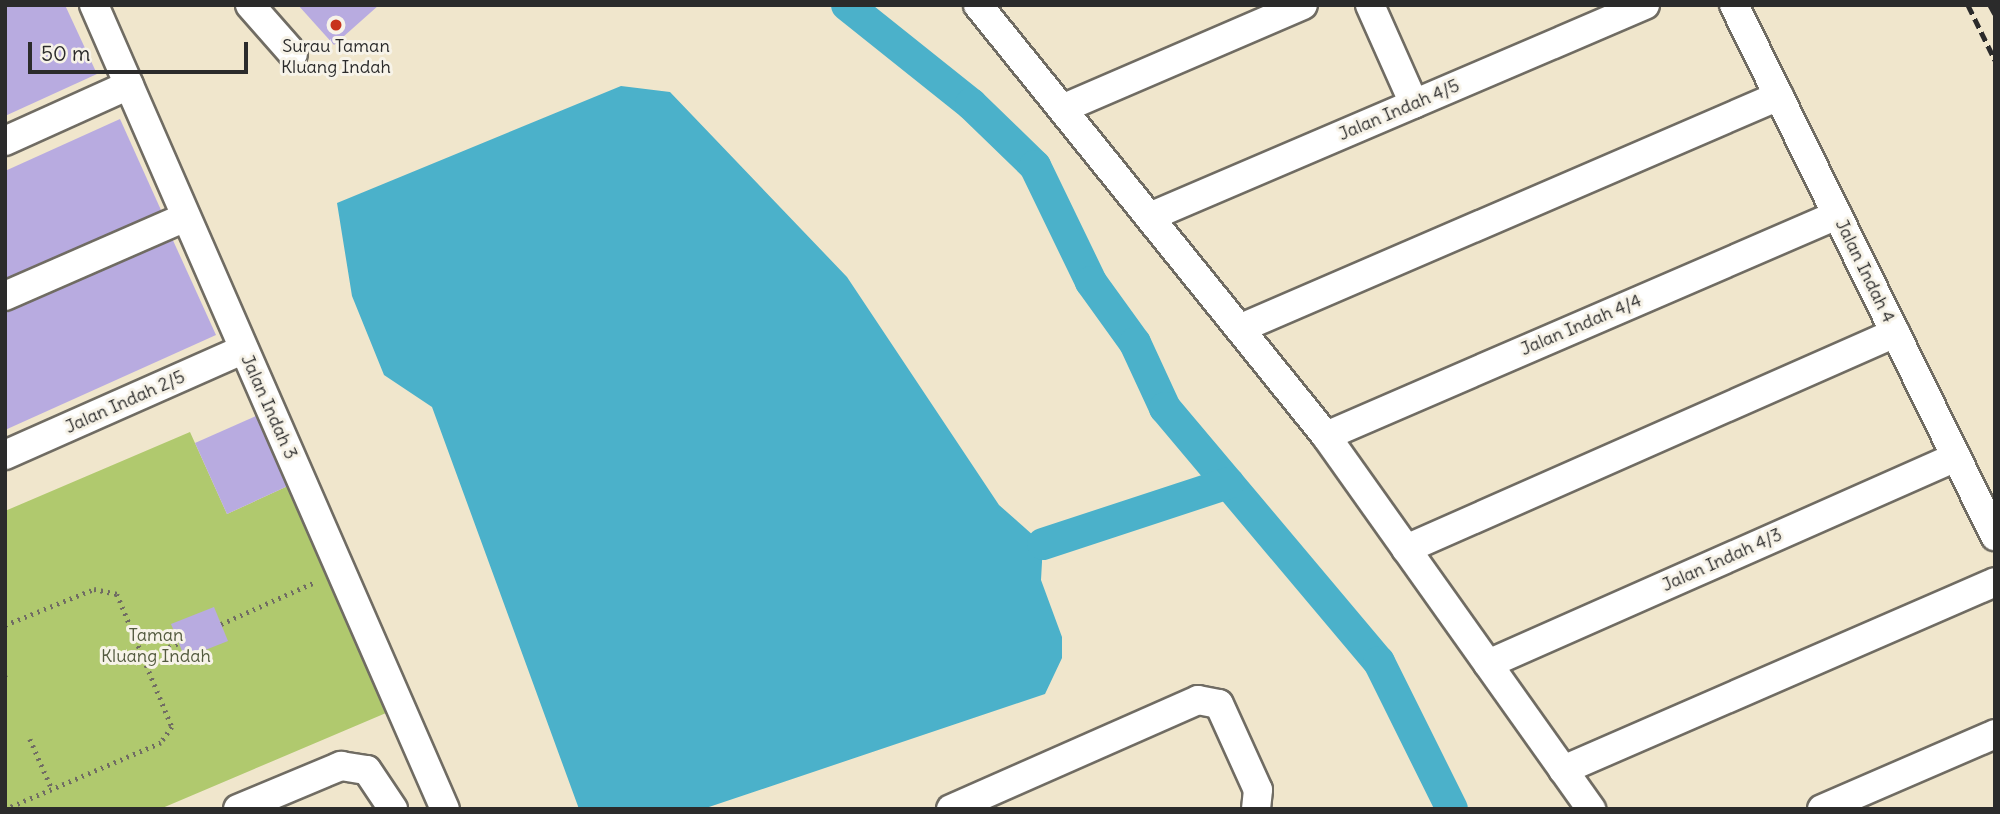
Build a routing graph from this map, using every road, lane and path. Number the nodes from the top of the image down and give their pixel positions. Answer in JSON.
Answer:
{"nodes":[{"id":1,"x":94,"y":5,"type":"edge"},
{"id":2,"x":250,"y":5,"type":"edge"},
{"id":3,"x":1303,"y":5,"type":"edge"},
{"id":4,"x":1370,"y":5,"type":"edge"},
{"id":5,"x":1645,"y":5,"type":"edge"},
{"id":6,"x":1734,"y":5,"type":"edge"},
{"id":7,"x":990,"y":8,"type":"edge"},
{"id":8,"x":293,"y":54,"type":"dead end"},
{"id":9,"x":129,"y":85,"type":"junction"},
{"id":10,"x":1779,"y":96,"type":"junction"},
{"id":11,"x":1414,"y":104,"type":"junction"},
{"id":12,"x":1064,"y":108,"type":"junction"},
{"id":13,"x":5,"y":141,"type":"edge"},
{"id":14,"x":1154,"y":215,"type":"junction"},
{"id":15,"x":1837,"y":215,"type":"junction"},
{"id":16,"x":186,"y":217,"type":"junction"},
{"id":17,"x":5,"y":296,"type":"edge"},
{"id":18,"x":1241,"y":328,"type":"junction"},
{"id":19,"x":1895,"y":333,"type":"junction"},
{"id":20,"x":244,"y":349,"type":"junction"},
{"id":21,"x":1326,"y":436,"type":"junction"},
{"id":22,"x":5,"y":455,"type":"edge"},
{"id":23,"x":1955,"y":457,"type":"junction"},
{"id":24,"x":1995,"y":537,"type":"edge"},
{"id":25,"x":1406,"y":549,"type":"junction"},
{"id":26,"x":341,"y":570,"type":"junction"},
{"id":27,"x":1995,"y":582,"type":"edge"},
{"id":28,"x":221,"y":624,"type":"dead end"},
{"id":29,"x":5,"y":625,"type":"edge"},
{"id":30,"x":178,"y":643,"type":"dead end"},
{"id":31,"x":143,"y":658,"type":"junction"},
{"id":32,"x":1488,"y":664,"type":"junction"},
{"id":33,"x":1995,"y":734,"type":"edge"},
{"id":34,"x":30,"y":739,"type":"dead end"},
{"id":35,"x":1563,"y":770,"type":"junction"},
{"id":36,"x":52,"y":789,"type":"junction"},
{"id":37,"x":6,"y":809,"type":"edge"},
{"id":38,"x":238,"y":809,"type":"edge"},
{"id":39,"x":393,"y":809,"type":"edge"},
{"id":40,"x":445,"y":809,"type":"edge"},
{"id":41,"x":951,"y":809,"type":"edge"},
{"id":42,"x":1256,"y":809,"type":"edge"},
{"id":43,"x":1591,"y":809,"type":"edge"},
{"id":44,"x":1822,"y":809,"type":"edge"}],
"edges":[{"from":1,"to":9,"type":"street","name":"Jalan Indah 3"},
{"from":2,"to":8,"type":"street"},
{"from":3,"to":12,"type":"street"},
{"from":4,"to":11,"type":"street"},
{"from":5,"to":11,"type":"street","name":"Jalan Indah 4/5"},
{"from":6,"to":10,"type":"street","name":"Jalan Indah 4"},
{"from":7,"to":12,"type":"street"},
{"from":9,"to":13,"type":"street"},
{"from":9,"to":16,"type":"street","name":"Jalan Indah 3"},
{"from":10,"to":15,"type":"street","name":"Jalan Indah 4"},
{"from":10,"to":18,"type":"street"},
{"from":11,"to":14,"type":"street","name":"Jalan Indah 4/5"},
{"from":12,"to":14,"type":"street"},
{"from":14,"to":18,"type":"street"},
{"from":15,"to":19,"type":"street","name":"Jalan Indah 4"},
{"from":15,"to":21,"type":"street","name":"Jalan Indah 4/4"},
{"from":16,"to":17,"type":"street"},
{"from":16,"to":20,"type":"street","name":"Jalan Indah 3"},
{"from":18,"to":21,"type":"street"},
{"from":19,"to":23,"type":"street","name":"Jalan Indah 4"},
{"from":19,"to":25,"type":"street"},
{"from":20,"to":22,"type":"street","name":"Jalan Indah 2/5"},
{"from":20,"to":26,"type":"street","name":"Jalan Indah 3"},
{"from":21,"to":25,"type":"street"},
{"from":23,"to":24,"type":"street","name":"Jalan Indah 4"},
{"from":23,"to":32,"type":"street","name":"Jalan Indah 4/3"},
{"from":25,"to":32,"type":"street"},
{"from":26,"to":28,"type":"path"},
{"from":26,"to":40,"type":"street","name":"Jalan Indah 3"},
{"from":27,"to":35,"type":"street"},
{"from":29,"to":31,"type":"path"},
{"from":30,"to":31,"type":"path"},
{"from":31,"to":36,"type":"path"},
{"from":32,"to":35,"type":"street"},
{"from":33,"to":44,"type":"street"},
{"from":34,"to":36,"type":"path"},
{"from":35,"to":43,"type":"street"},
{"from":36,"to":37,"type":"path"},
{"from":38,"to":39,"type":"street"},
{"from":41,"to":42,"type":"street"}]}
